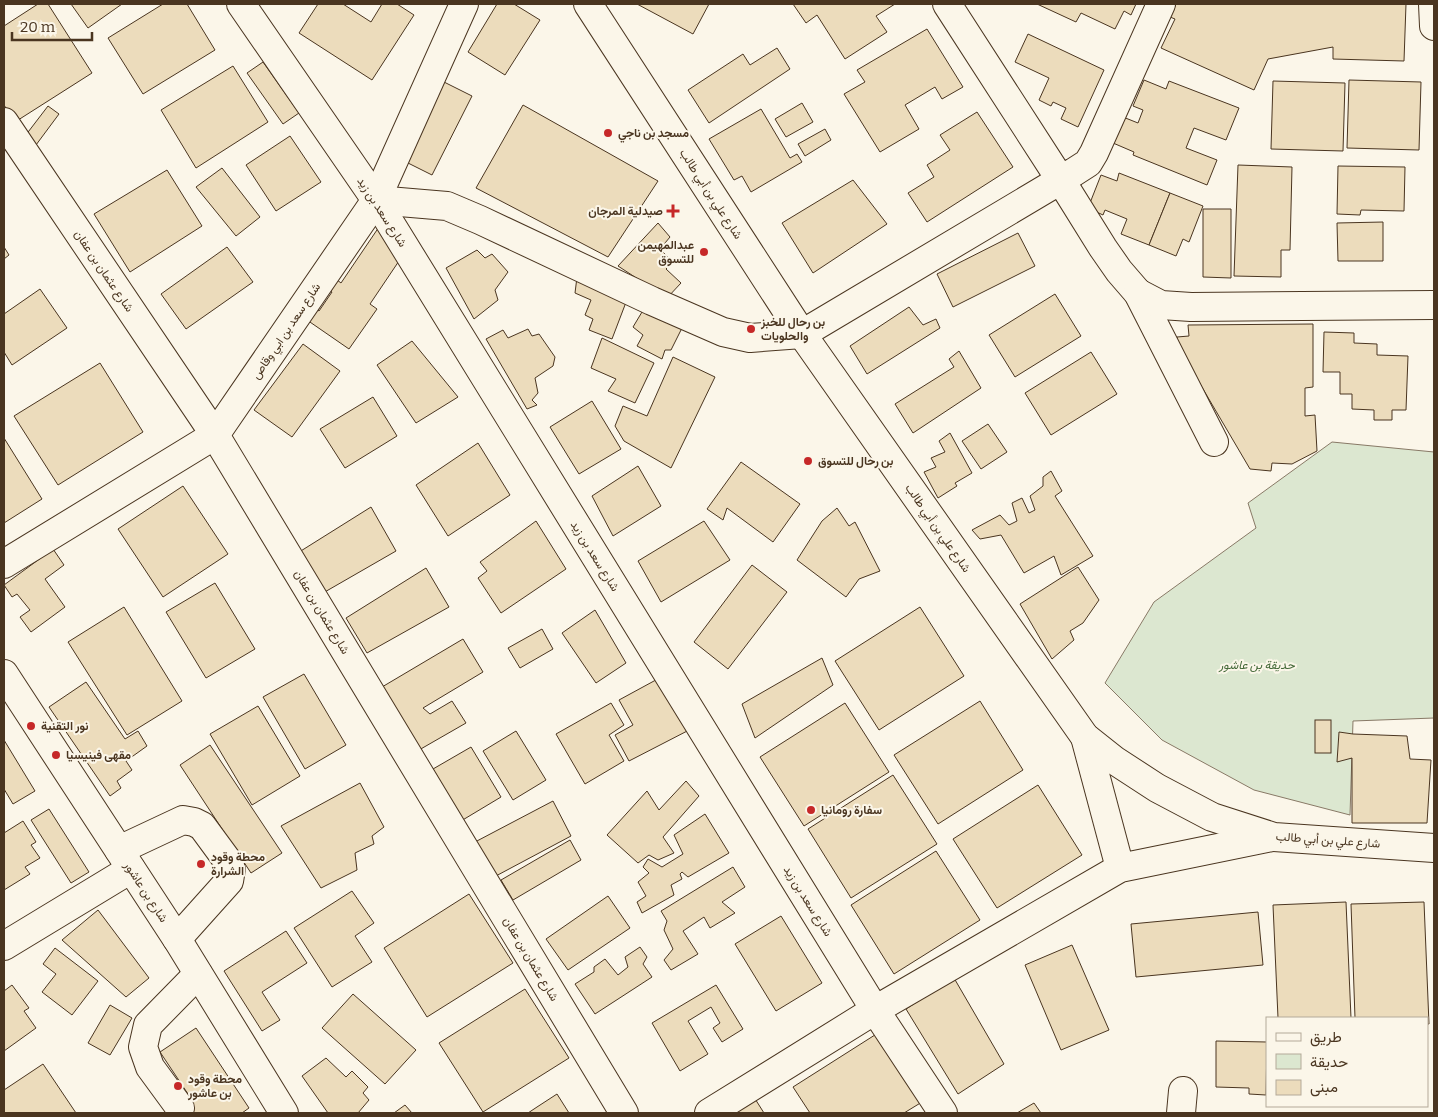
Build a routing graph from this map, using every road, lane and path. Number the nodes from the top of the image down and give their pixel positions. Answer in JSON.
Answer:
{"nodes":[{"id":1,"x":240,"y":4,"type":"edge"},
{"id":2,"x":464,"y":4,"type":"edge"},
{"id":3,"x":947,"y":4,"type":"edge"},
{"id":4,"x":1160,"y":4,"type":"edge"},
{"id":5,"x":1433,"y":4,"type":"edge"},
{"id":6,"x":598,"y":9,"type":"edge"},
{"id":7,"x":1434,"y":26,"type":"edge"},
{"id":8,"x":4,"y":122,"type":"edge"},
{"id":9,"x":1060,"y":179,"type":"junction"},
{"id":10,"x":376,"y":200,"type":"junction"},
{"id":11,"x":1138,"y":293,"type":"junction"},
{"id":12,"x":1434,"y":305,"type":"edge"},
{"id":13,"x":802,"y":334,"type":"junction"},
{"id":14,"x":215,"y":435,"type":"junction"},
{"id":15,"x":1214,"y":442,"type":"dead end"},
{"id":16,"x":4,"y":564,"type":"edge"},
{"id":17,"x":4,"y":674,"type":"edge"},
{"id":18,"x":1085,"y":737,"type":"junction"},
{"id":19,"x":1274,"y":837,"type":"junction"},
{"id":20,"x":1434,"y":848,"type":"edge"},
{"id":21,"x":125,"y":859,"type":"junction"},
{"id":22,"x":1120,"y":868,"type":"junction"},
{"id":23,"x":177,"y":939,"type":"junction"},
{"id":24,"x":4,"y":946,"type":"edge"},
{"id":25,"x":198,"y":974,"type":"junction"},
{"id":26,"x":875,"y":1010,"type":"junction"},
{"id":27,"x":180,"y":1108,"type":"dead end"},
{"id":28,"x":284,"y":1113,"type":"edge"},
{"id":29,"x":624,"y":1113,"type":"edge"},
{"id":30,"x":709,"y":1113,"type":"edge"},
{"id":31,"x":943,"y":1113,"type":"edge"}],
"edges":[{"from":1,"to":10,"type":"street","name":"شارع سعد بن زيد"},
{"from":2,"to":10,"type":"street","name":"شارع سعد بن ابي وقاص"},
{"from":3,"to":9,"type":"street"},
{"from":4,"to":9,"type":"street"},
{"from":5,"to":7,"type":"street"},
{"from":6,"to":13,"type":"street","name":"شارع علي بن أبي طالب"},
{"from":8,"to":14,"type":"street","name":"شارع عثمان بن عفان"},
{"from":9,"to":11,"type":"street"},
{"from":9,"to":13,"type":"street"},
{"from":10,"to":13,"type":"street"},
{"from":10,"to":14,"type":"street","name":"شارع سعد بن ابي وقاص"},
{"from":10,"to":26,"type":"street","name":"شارع سعد بن زيد"},
{"from":11,"to":12,"type":"street"},
{"from":11,"to":15,"type":"street"},
{"from":13,"to":18,"type":"street","name":"شارع علي بن أبي طالب"},
{"from":14,"to":16,"type":"street","name":"شارع سعد بن ابي وقاص"},
{"from":14,"to":29,"type":"street","name":"شارع عثمان بن عفان"},
{"from":17,"to":21,"type":"street","name":"شارع بن عاشور"},
{"from":18,"to":19,"type":"street","name":"شارع علي بن أبي طالب"},
{"from":18,"to":22,"type":"street"},
{"from":19,"to":20,"type":"street","name":"شارع علي بن أبي طالب"},
{"from":19,"to":22,"type":"street"},
{"from":21,"to":23,"type":"street","name":"شارع بن عاشور"},
{"from":21,"to":23,"type":"street"},
{"from":21,"to":24,"type":"street"},
{"from":22,"to":26,"type":"street"},
{"from":23,"to":25,"type":"street","name":"شارع بن عاشور"},
{"from":25,"to":27,"type":"street"},
{"from":25,"to":28,"type":"street","name":"شارع بن عاشور"},
{"from":26,"to":30,"type":"street"},
{"from":26,"to":31,"type":"street","name":"شارع سعد بن زيد"}]}
